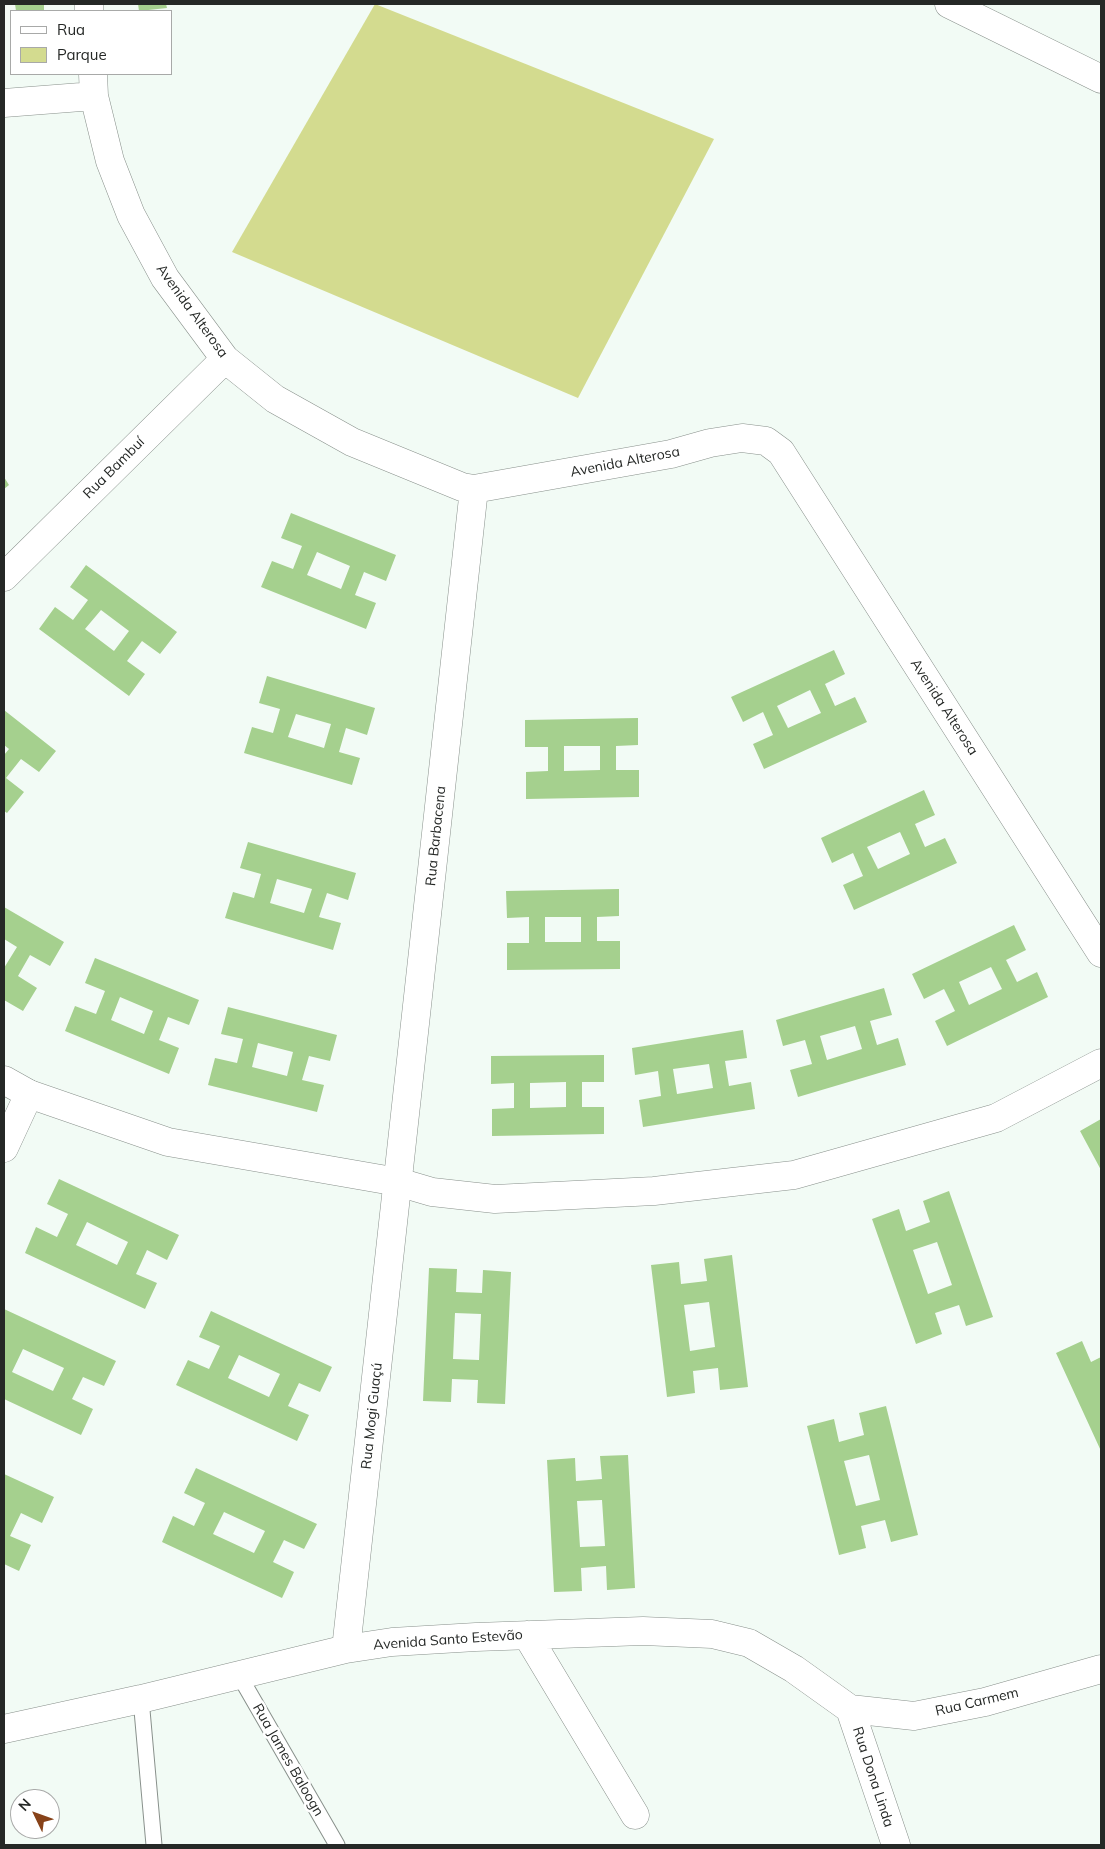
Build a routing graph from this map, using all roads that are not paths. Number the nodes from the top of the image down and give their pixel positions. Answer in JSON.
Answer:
{"nodes":[{"id":1,"x":949,"y":4,"type":"edge"},
{"id":2,"x":1101,"y":78,"type":"edge"},
{"id":3,"x":94,"y":85,"type":"edge"},
{"id":4,"x":4,"y":103,"type":"edge"},
{"id":5,"x":225,"y":359,"type":"junction"},
{"id":6,"x":474,"y":489,"type":"junction"},
{"id":7,"x":4,"y":577,"type":"edge"},
{"id":8,"x":1101,"y":953,"type":"edge"},
{"id":9,"x":1101,"y":1063,"type":"edge"},
{"id":10,"x":4,"y":1080,"type":"edge"},
{"id":11,"x":29,"y":1094,"type":"junction"},
{"id":12,"x":4,"y":1148,"type":"edge"},
{"id":13,"x":398,"y":1182,"type":"junction"},
{"id":14,"x":527,"y":1635,"type":"junction"},
{"id":15,"x":346,"y":1649,"type":"junction"},
{"id":16,"x":1101,"y":1669,"type":"edge"},
{"id":17,"x":239,"y":1675,"type":"junction"},
{"id":18,"x":141,"y":1699,"type":"junction"},
{"id":19,"x":850,"y":1709,"type":"junction"},
{"id":20,"x":4,"y":1729,"type":"edge"},
{"id":21,"x":635,"y":1815,"type":"dead end"},
{"id":22,"x":154,"y":1845,"type":"edge"},
{"id":23,"x":337,"y":1845,"type":"edge"},
{"id":24,"x":896,"y":1845,"type":"edge"}],
"edges":[{"from":1,"to":2,"type":"street"},
{"from":3,"to":4,"type":"street"},
{"from":3,"to":5,"type":"street","name":"Avenida Alterosa"},
{"from":5,"to":6,"type":"street","name":"Avenida Alterosa"},
{"from":5,"to":7,"type":"street","name":"Rua Bambuí"},
{"from":6,"to":8,"type":"street","name":"Avenida Alterosa"},
{"from":6,"to":13,"type":"street","name":"Rua Barbacena"},
{"from":9,"to":13,"type":"street"},
{"from":10,"to":11,"type":"street"},
{"from":11,"to":12,"type":"street"},
{"from":11,"to":13,"type":"street"},
{"from":13,"to":15,"type":"street","name":"Rua Mogi Guaçú"},
{"from":14,"to":15,"type":"street","name":"Avenida Santo Estevão"},
{"from":14,"to":19,"type":"street","name":"Avenida Santo Estevão"},
{"from":14,"to":21,"type":"street"},
{"from":15,"to":17,"type":"street","name":"Avenida Santo Estevão"},
{"from":16,"to":19,"type":"street","name":"Rua Carmem"},
{"from":17,"to":18,"type":"street","name":"Avenida Santo Estevão"},
{"from":17,"to":23,"type":"lane","name":"Rua James Baloogn"},
{"from":18,"to":20,"type":"street","name":"Avenida Santo Estevão"},
{"from":18,"to":22,"type":"lane"},
{"from":19,"to":24,"type":"street","name":"Rua Dona Linda"}]}
